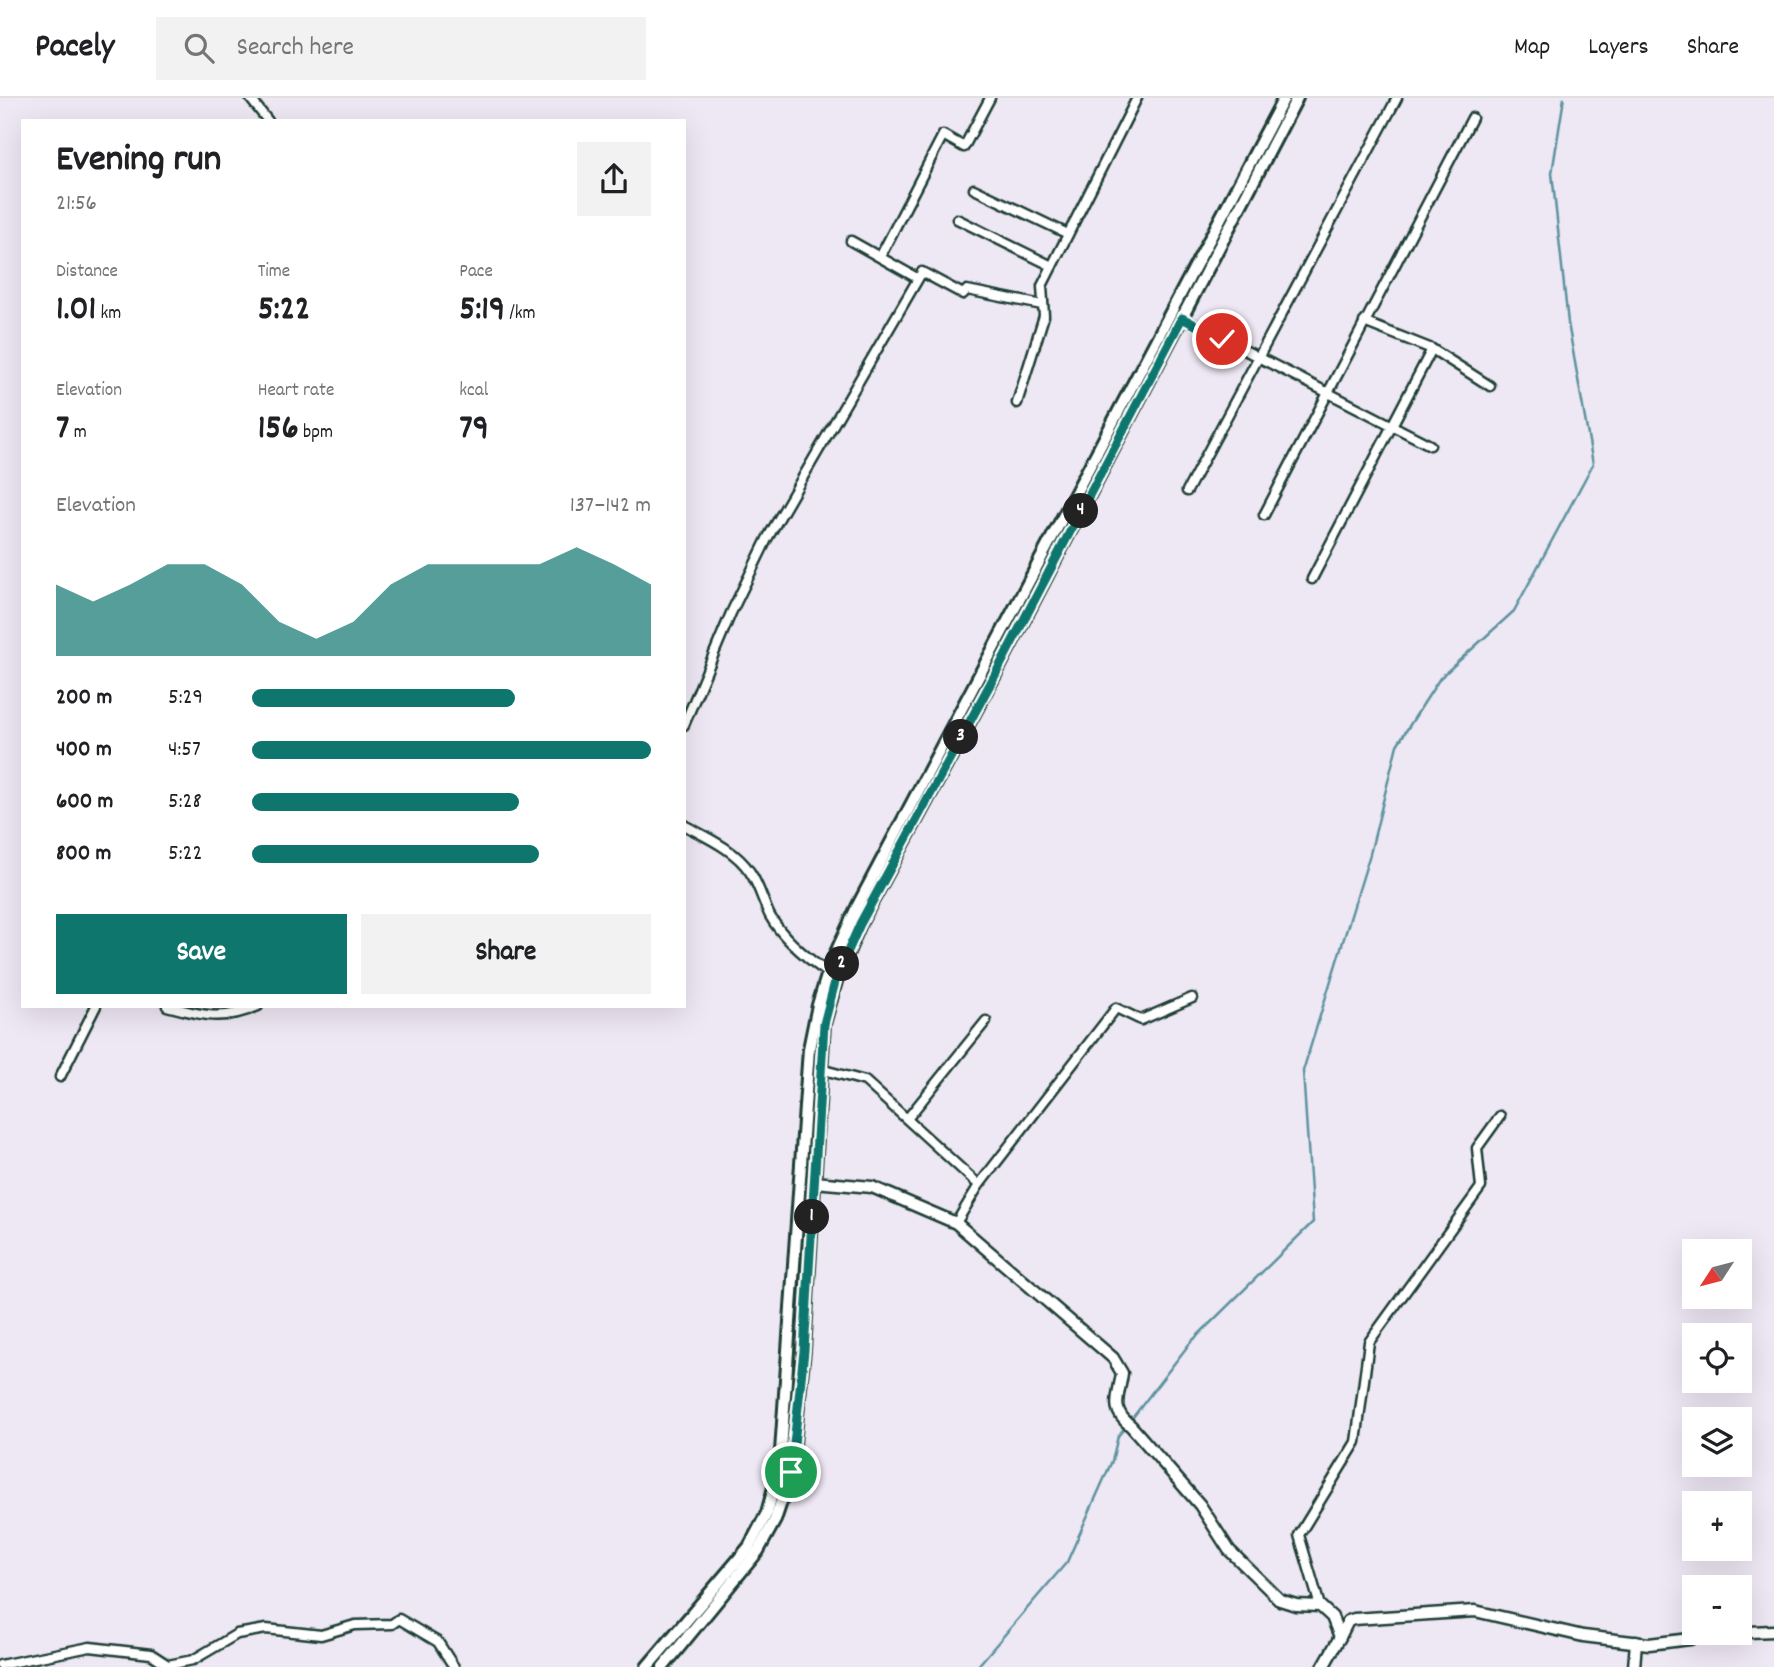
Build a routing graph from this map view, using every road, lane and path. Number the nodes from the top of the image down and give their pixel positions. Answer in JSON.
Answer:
{"nodes":[{"id":1,"x":250,"y":98,"type":"edge"},
{"id":2,"x":990,"y":98,"type":"edge"},
{"id":3,"x":1137,"y":98,"type":"edge"},
{"id":4,"x":1284,"y":98,"type":"edge"},
{"id":5,"x":1297,"y":98,"type":"edge"},
{"id":6,"x":1397,"y":98,"type":"edge"},
{"id":7,"x":1472,"y":118,"type":"dead end"},
{"id":8,"x":266,"y":119,"type":"edge"},
{"id":9,"x":974,"y":189,"type":"dead end"},
{"id":10,"x":957,"y":219,"type":"dead end"},
{"id":11,"x":1068,"y":234,"type":"junction"},
{"id":12,"x":851,"y":241,"type":"dead end"},
{"id":13,"x":880,"y":257,"type":"junction"},
{"id":14,"x":1052,"y":266,"type":"junction"},
{"id":15,"x":917,"y":278,"type":"junction"},
{"id":16,"x":1042,"y":305,"type":"junction"},
{"id":17,"x":1182,"y":318,"type":"junction"},
{"id":18,"x":1364,"y":322,"type":"junction"},
{"id":19,"x":1432,"y":349,"type":"junction"},
{"id":20,"x":1258,"y":359,"type":"junction"},
{"id":21,"x":1490,"y":386,"type":"dead end"},
{"id":22,"x":1327,"y":393,"type":"junction"},
{"id":23,"x":1017,"y":403,"type":"dead end"},
{"id":24,"x":1392,"y":426,"type":"junction"},
{"id":25,"x":1430,"y":445,"type":"dead end"},
{"id":26,"x":1187,"y":491,"type":"dead end"},
{"id":27,"x":1264,"y":515,"type":"dead end"},
{"id":28,"x":1312,"y":579,"type":"dead end"},
{"id":29,"x":686,"y":720,"type":"edge"},
{"id":30,"x":686,"y":826,"type":"edge"},
{"id":31,"x":828,"y":973,"type":"junction"},
{"id":32,"x":1192,"y":998,"type":"dead end"},
{"id":33,"x":95,"y":1008,"type":"edge"},
{"id":34,"x":175,"y":1008,"type":"edge"},
{"id":35,"x":254,"y":1008,"type":"edge"},
{"id":36,"x":986,"y":1021,"type":"dead end"},
{"id":37,"x":820,"y":1069,"type":"junction"},
{"id":38,"x":60,"y":1077,"type":"dead end"},
{"id":39,"x":1500,"y":1116,"type":"dead end"},
{"id":40,"x":906,"y":1119,"type":"junction"},
{"id":41,"x":814,"y":1182,"type":"junction"},
{"id":42,"x":979,"y":1185,"type":"junction"},
{"id":43,"x":957,"y":1223,"type":"junction"},
{"id":44,"x":1320,"y":1606,"type":"junction"},
{"id":45,"x":1774,"y":1631,"type":"edge"},
{"id":46,"x":1752,"y":1632,"type":"edge"},
{"id":47,"x":1340,"y":1637,"type":"junction"},
{"id":48,"x":1682,"y":1640,"type":"edge"},
{"id":49,"x":1636,"y":1642,"type":"junction"},
{"id":50,"x":0,"y":1665,"type":"edge"},
{"id":51,"x":454,"y":1667,"type":"edge"},
{"id":52,"x":647,"y":1667,"type":"edge"},
{"id":53,"x":663,"y":1667,"type":"edge"},
{"id":54,"x":1323,"y":1667,"type":"edge"},
{"id":55,"x":1634,"y":1667,"type":"edge"}],
"edges":[{"from":1,"to":8,"type":"street"},
{"from":2,"to":13,"type":"street"},
{"from":3,"to":11,"type":"street"},
{"from":4,"to":31,"type":"main road"},
{"from":5,"to":17,"type":"main road"},
{"from":6,"to":20,"type":"street"},
{"from":7,"to":18,"type":"street"},
{"from":9,"to":11,"type":"street"},
{"from":10,"to":14,"type":"street"},
{"from":11,"to":14,"type":"street"},
{"from":12,"to":13,"type":"street"},
{"from":13,"to":15,"type":"street"},
{"from":14,"to":16,"type":"street"},
{"from":15,"to":16,"type":"street"},
{"from":15,"to":29,"type":"street"},
{"from":16,"to":23,"type":"street"},
{"from":17,"to":20,"type":"street"},
{"from":17,"to":37,"type":"main road"},
{"from":18,"to":19,"type":"street"},
{"from":18,"to":22,"type":"street"},
{"from":19,"to":21,"type":"street"},
{"from":19,"to":24,"type":"street"},
{"from":20,"to":22,"type":"street"},
{"from":20,"to":26,"type":"street"},
{"from":22,"to":24,"type":"street"},
{"from":22,"to":27,"type":"street"},
{"from":24,"to":25,"type":"street"},
{"from":24,"to":28,"type":"street"},
{"from":30,"to":31,"type":"street"},
{"from":31,"to":52,"type":"main road"},
{"from":32,"to":42,"type":"street"},
{"from":33,"to":38,"type":"street"},
{"from":34,"to":35,"type":"street"},
{"from":36,"to":40,"type":"street"},
{"from":37,"to":40,"type":"street"},
{"from":37,"to":41,"type":"main road"},
{"from":39,"to":44,"type":"street"},
{"from":40,"to":42,"type":"street"},
{"from":41,"to":43,"type":"street"},
{"from":41,"to":53,"type":"main road"},
{"from":42,"to":43,"type":"street"},
{"from":43,"to":44,"type":"street"},
{"from":44,"to":47,"type":"street"},
{"from":45,"to":46,"type":"street"},
{"from":47,"to":49,"type":"street"},
{"from":47,"to":54,"type":"street"},
{"from":48,"to":49,"type":"street"},
{"from":49,"to":55,"type":"street"},
{"from":50,"to":51,"type":"street"}]}
